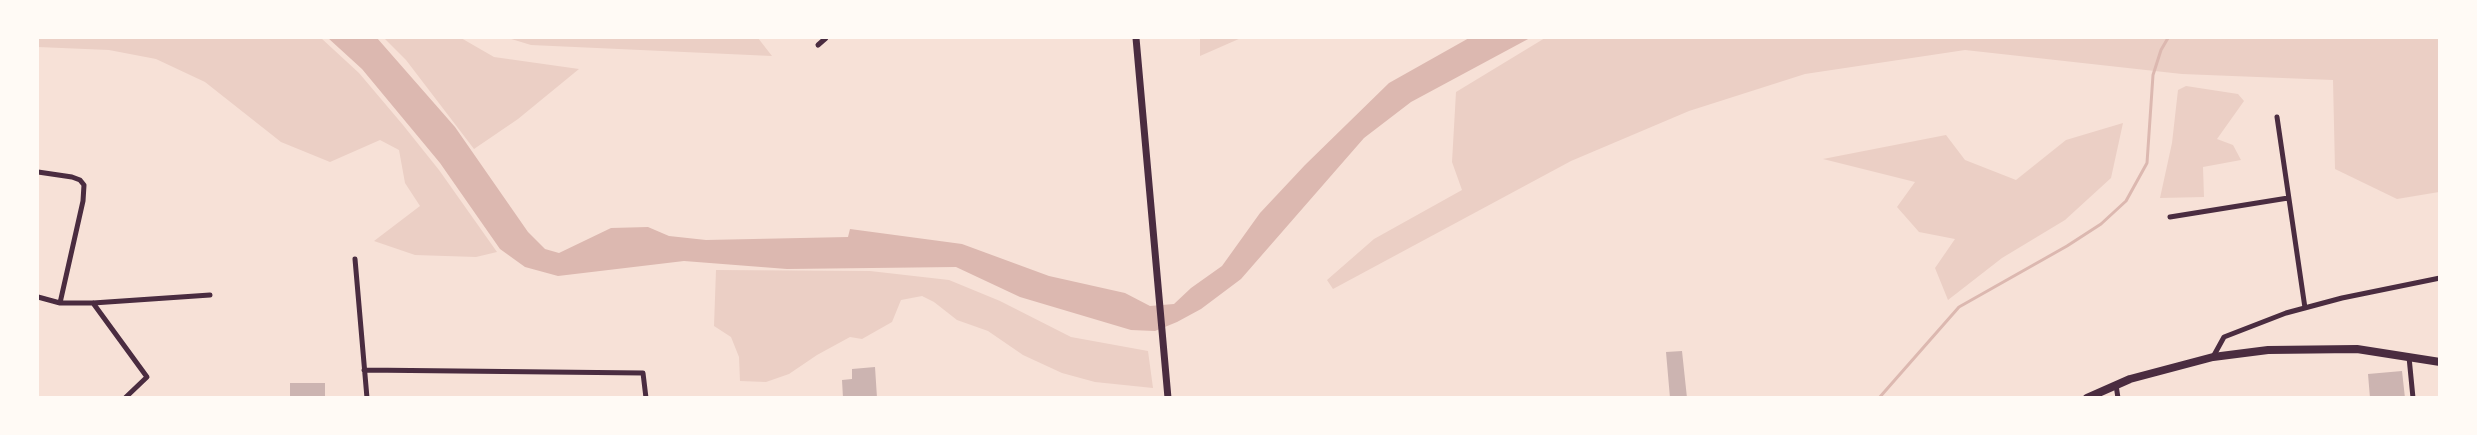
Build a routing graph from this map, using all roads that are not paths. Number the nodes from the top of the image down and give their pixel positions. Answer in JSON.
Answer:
{"nodes":[{"id":1,"x":826,"y":38,"type":"edge"},
{"id":2,"x":1136,"y":38,"type":"edge"},
{"id":3,"x":818,"y":45,"type":"dead end"},
{"id":4,"x":2276,"y":117,"type":"dead end"},
{"id":5,"x":38,"y":172,"type":"edge"},
{"id":6,"x":2288,"y":198,"type":"junction"},
{"id":7,"x":2170,"y":217,"type":"dead end"},
{"id":8,"x":355,"y":259,"type":"dead end"},
{"id":9,"x":2440,"y":278,"type":"edge"},
{"id":10,"x":210,"y":296,"type":"dead end"},
{"id":11,"x":38,"y":297,"type":"edge"},
{"id":12,"x":60,"y":303,"type":"junction"},
{"id":13,"x":93,"y":303,"type":"junction"},
{"id":14,"x":2305,"y":308,"type":"junction"},
{"id":15,"x":2213,"y":357,"type":"junction"},
{"id":16,"x":2409,"y":357,"type":"junction"},
{"id":17,"x":2440,"y":362,"type":"edge"},
{"id":18,"x":364,"y":370,"type":"junction"},
{"id":19,"x":2116,"y":385,"type":"junction"},
{"id":20,"x":125,"y":398,"type":"edge"},
{"id":21,"x":367,"y":398,"type":"edge"},
{"id":22,"x":646,"y":398,"type":"edge"},
{"id":23,"x":1168,"y":398,"type":"edge"},
{"id":24,"x":2087,"y":398,"type":"edge"},
{"id":25,"x":2118,"y":398,"type":"edge"},
{"id":26,"x":2414,"y":398,"type":"edge"}],
"edges":[{"from":1,"to":3,"type":"street"},
{"from":2,"to":23,"type":"street"},
{"from":4,"to":6,"type":"street"},
{"from":5,"to":12,"type":"street"},
{"from":6,"to":7,"type":"street"},
{"from":6,"to":14,"type":"street"},
{"from":8,"to":18,"type":"street"},
{"from":9,"to":14,"type":"street"},
{"from":10,"to":13,"type":"street"},
{"from":11,"to":12,"type":"street"},
{"from":12,"to":13,"type":"street"},
{"from":13,"to":20,"type":"street"},
{"from":14,"to":15,"type":"street"},
{"from":15,"to":16,"type":"main road"},
{"from":15,"to":19,"type":"main road"},
{"from":16,"to":17,"type":"main road"},
{"from":16,"to":26,"type":"street"},
{"from":18,"to":21,"type":"street"},
{"from":18,"to":22,"type":"street"},
{"from":19,"to":24,"type":"main road"},
{"from":19,"to":25,"type":"street"}]}
